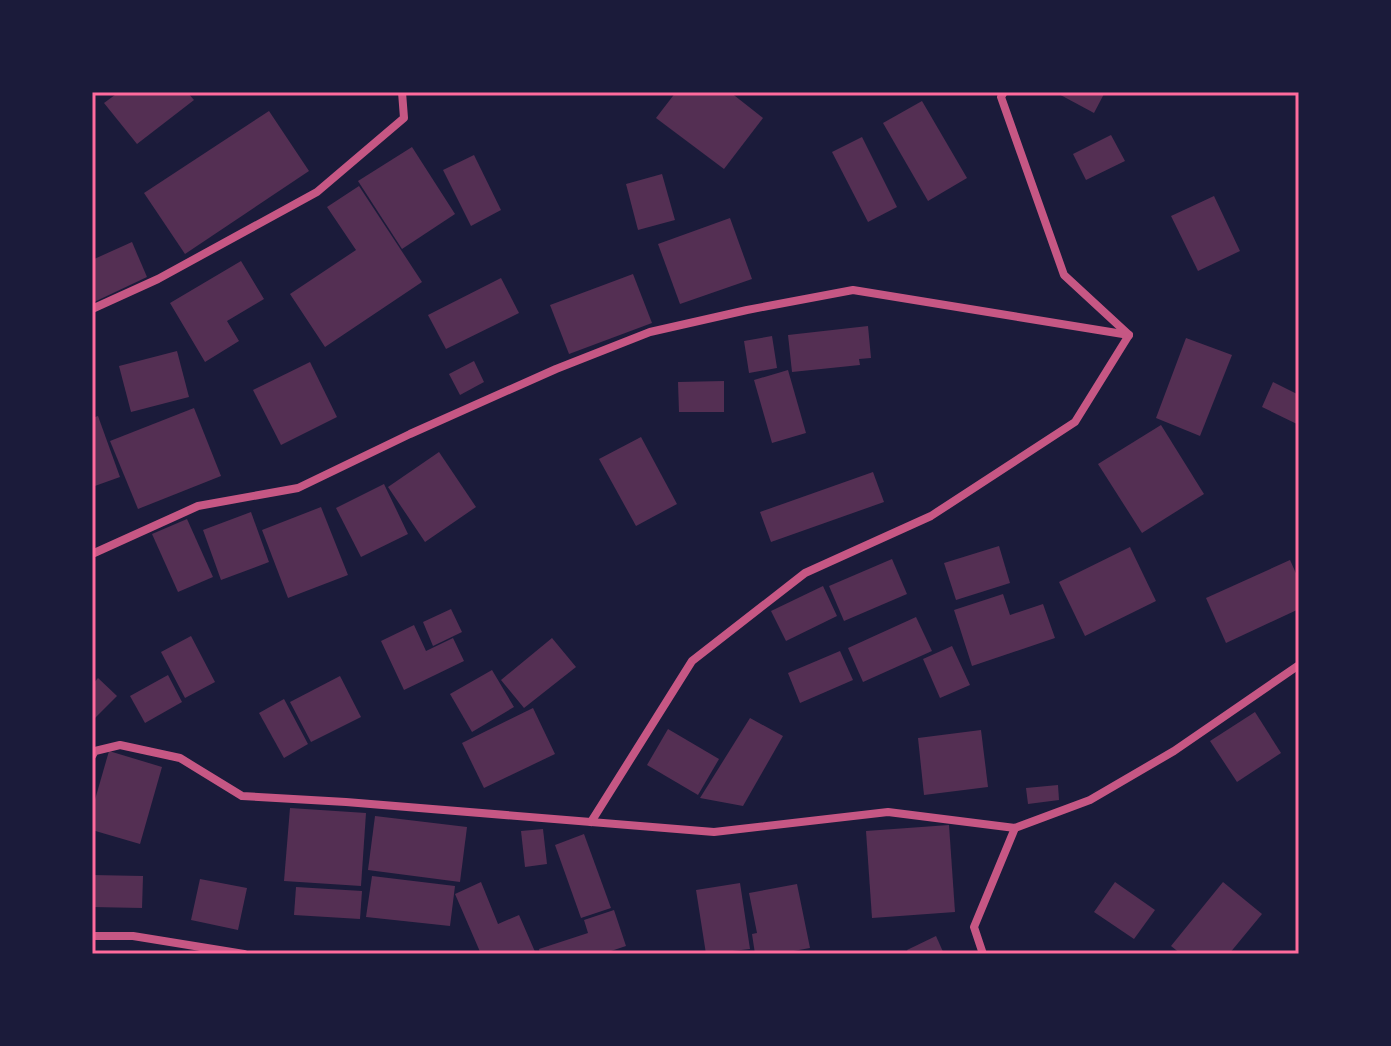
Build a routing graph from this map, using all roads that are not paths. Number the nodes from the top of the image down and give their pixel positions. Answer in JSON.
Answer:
{"nodes":[{"id":1,"x":402,"y":92,"type":"edge"},
{"id":2,"x":1004,"y":92,"type":"edge"},
{"id":3,"x":92,"y":309,"type":"edge"},
{"id":4,"x":1129,"y":335,"type":"junction"},
{"id":5,"x":92,"y":554,"type":"edge"},
{"id":6,"x":1299,"y":665,"type":"edge"},
{"id":7,"x":92,"y":756,"type":"edge"},
{"id":8,"x":591,"y":822,"type":"junction"},
{"id":9,"x":1015,"y":828,"type":"junction"},
{"id":10,"x":92,"y":936,"type":"edge"},
{"id":11,"x":244,"y":954,"type":"edge"},
{"id":12,"x":983,"y":954,"type":"edge"}],
"edges":[{"from":1,"to":3,"type":"street"},
{"from":2,"to":4,"type":"street"},
{"from":4,"to":5,"type":"street"},
{"from":4,"to":8,"type":"street"},
{"from":6,"to":9,"type":"street"},
{"from":7,"to":8,"type":"street"},
{"from":8,"to":9,"type":"street"},
{"from":9,"to":12,"type":"street"},
{"from":10,"to":11,"type":"street"}]}
